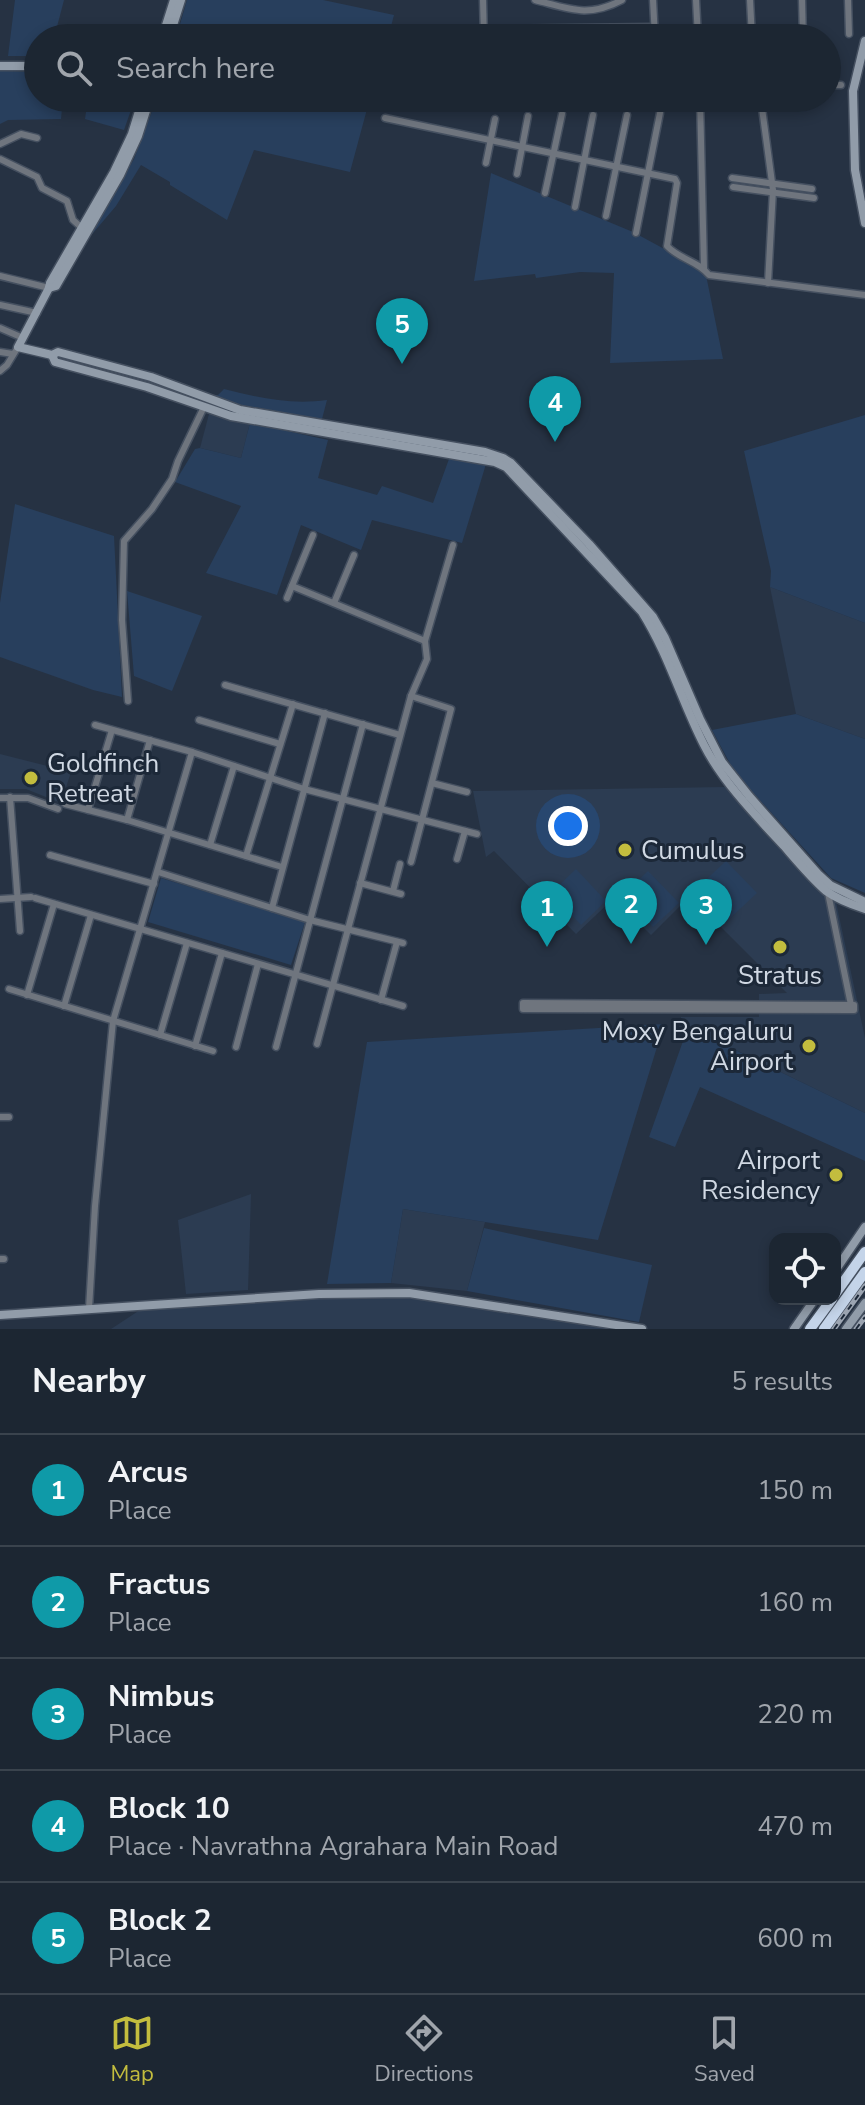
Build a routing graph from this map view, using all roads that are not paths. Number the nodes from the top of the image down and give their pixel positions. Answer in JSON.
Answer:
{"nodes":[{"id":1,"x":174,"y":0,"type":"edge"},
{"id":2,"x":181,"y":0,"type":"edge"},
{"id":3,"x":483,"y":0,"type":"edge"},
{"id":4,"x":535,"y":0,"type":"edge"},
{"id":5,"x":622,"y":0,"type":"edge"},
{"id":6,"x":653,"y":0,"type":"edge"},
{"id":7,"x":696,"y":0,"type":"edge"},
{"id":8,"x":750,"y":0,"type":"edge"},
{"id":9,"x":802,"y":0,"type":"edge"},
{"id":10,"x":848,"y":0,"type":"edge"},
{"id":11,"x":166,"y":24,"type":"edge"},
{"id":12,"x":173,"y":24,"type":"edge"},
{"id":13,"x":484,"y":24,"type":"edge"},
{"id":14,"x":654,"y":24,"type":"edge"},
{"id":15,"x":697,"y":24,"type":"edge"},
{"id":16,"x":751,"y":24,"type":"edge"},
{"id":17,"x":803,"y":24,"type":"edge"},
{"id":18,"x":849,"y":34,"type":"dead end"},
{"id":19,"x":865,"y":41,"type":"edge"},
{"id":20,"x":0,"y":66,"type":"edge"},
{"id":21,"x":24,"y":66,"type":"edge"},
{"id":22,"x":853,"y":91,"type":"junction"},
{"id":23,"x":865,"y":91,"type":"edge"},
{"id":24,"x":141,"y":112,"type":"edge"},
{"id":25,"x":143,"y":112,"type":"edge"},
{"id":26,"x":700,"y":112,"type":"edge"},
{"id":27,"x":763,"y":112,"type":"edge"},
{"id":28,"x":660,"y":113,"type":"dead end"},
{"id":29,"x":562,"y":114,"type":"dead end"},
{"id":30,"x":593,"y":115,"type":"dead end"},
{"id":31,"x":627,"y":115,"type":"dead end"},
{"id":32,"x":528,"y":116,"type":"dead end"},
{"id":33,"x":385,"y":118,"type":"dead end"},
{"id":34,"x":495,"y":119,"type":"dead end"},
{"id":35,"x":37,"y":138,"type":"dead end"},
{"id":36,"x":490,"y":140,"type":"junction"},
{"id":37,"x":0,"y":144,"type":"edge"},
{"id":38,"x":522,"y":147,"type":"junction"},
{"id":39,"x":553,"y":154,"type":"junction"},
{"id":40,"x":0,"y":159,"type":"edge"},
{"id":41,"x":585,"y":160,"type":"junction"},
{"id":42,"x":486,"y":163,"type":"dead end"},
{"id":43,"x":616,"y":167,"type":"junction"},
{"id":44,"x":517,"y":174,"type":"dead end"},
{"id":45,"x":648,"y":174,"type":"junction"},
{"id":46,"x":732,"y":178,"type":"dead end"},
{"id":47,"x":772,"y":183,"type":"junction"},
{"id":48,"x":733,"y":187,"type":"dead end"},
{"id":49,"x":812,"y":189,"type":"dead end"},
{"id":50,"x":772,"y":192,"type":"junction"},
{"id":51,"x":545,"y":193,"type":"dead end"},
{"id":52,"x":814,"y":198,"type":"dead end"},
{"id":53,"x":575,"y":207,"type":"dead end"},
{"id":54,"x":606,"y":216,"type":"dead end"},
{"id":55,"x":865,"y":223,"type":"edge"},
{"id":56,"x":82,"y":228,"type":"junction"},
{"id":57,"x":636,"y":233,"type":"dead end"},
{"id":58,"x":704,"y":268,"type":"junction"},
{"id":59,"x":0,"y":276,"type":"edge"},
{"id":60,"x":768,"y":283,"type":"junction"},
{"id":61,"x":49,"y":288,"type":"junction"},
{"id":62,"x":865,"y":295,"type":"edge"},
{"id":63,"x":0,"y":305,"type":"edge"},
{"id":64,"x":37,"y":313,"type":"junction"},
{"id":65,"x":0,"y":328,"type":"edge"},
{"id":66,"x":23,"y":338,"type":"junction"},
{"id":67,"x":16,"y":350,"type":"junction"},
{"id":68,"x":0,"y":352,"type":"edge"},
{"id":69,"x":52,"y":355,"type":"junction"},
{"id":70,"x":0,"y":371,"type":"edge"},
{"id":71,"x":151,"y":377,"type":"junction"},
{"id":72,"x":147,"y":387,"type":"junction"},
{"id":73,"x":204,"y":407,"type":"junction"},
{"id":74,"x":313,"y":535,"type":"dead end"},
{"id":75,"x":453,"y":545,"type":"dead end"},
{"id":76,"x":354,"y":555,"type":"dead end"},
{"id":77,"x":602,"y":563,"type":"junction"},
{"id":78,"x":292,"y":586,"type":"junction"},
{"id":79,"x":287,"y":598,"type":"dead end"},
{"id":80,"x":334,"y":603,"type":"junction"},
{"id":81,"x":425,"y":641,"type":"junction"},
{"id":82,"x":225,"y":685,"type":"dead end"},
{"id":83,"x":411,"y":696,"type":"junction"},
{"id":84,"x":128,"y":701,"type":"dead end"},
{"id":85,"x":293,"y":704,"type":"junction"},
{"id":86,"x":325,"y":713,"type":"junction"},
{"id":87,"x":199,"y":720,"type":"dead end"},
{"id":88,"x":363,"y":724,"type":"junction"},
{"id":89,"x":95,"y":725,"type":"dead end"},
{"id":90,"x":112,"y":730,"type":"junction"},
{"id":91,"x":400,"y":735,"type":"junction"},
{"id":92,"x":150,"y":740,"type":"junction"},
{"id":93,"x":280,"y":744,"type":"junction"},
{"id":94,"x":192,"y":752,"type":"junction"},
{"id":95,"x":234,"y":766,"type":"junction"},
{"id":96,"x":269,"y":777,"type":"junction"},
{"id":97,"x":432,"y":783,"type":"junction"},
{"id":98,"x":304,"y":789,"type":"junction"},
{"id":99,"x":467,"y":792,"type":"dead end"},
{"id":100,"x":10,"y":797,"type":"junction"},
{"id":101,"x":0,"y":798,"type":"edge"},
{"id":102,"x":342,"y":799,"type":"junction"},
{"id":103,"x":65,"y":804,"type":"dead end"},
{"id":104,"x":58,"y":809,"type":"dead end"},
{"id":105,"x":380,"y":809,"type":"junction"},
{"id":106,"x":88,"y":810,"type":"junction"},
{"id":107,"x":127,"y":820,"type":"junction"},
{"id":108,"x":422,"y":820,"type":"junction"},
{"id":109,"x":465,"y":831,"type":"junction"},
{"id":110,"x":169,"y":833,"type":"junction"},
{"id":111,"x":477,"y":834,"type":"dead end"},
{"id":112,"x":210,"y":845,"type":"junction"},
{"id":113,"x":50,"y":855,"type":"dead end"},
{"id":114,"x":246,"y":856,"type":"junction"},
{"id":115,"x":457,"y":859,"type":"dead end"},
{"id":116,"x":411,"y":862,"type":"dead end"},
{"id":117,"x":400,"y":864,"type":"dead end"},
{"id":118,"x":282,"y":867,"type":"junction"},
{"id":119,"x":809,"y":869,"type":"junction"},
{"id":120,"x":158,"y":872,"type":"junction"},
{"id":121,"x":360,"y":883,"type":"junction"},
{"id":122,"x":154,"y":884,"type":"junction"},
{"id":123,"x":393,"y":891,"type":"junction"},
{"id":124,"x":828,"y":893,"type":"junction"},
{"id":125,"x":401,"y":894,"type":"dead end"},
{"id":126,"x":17,"y":898,"type":"junction"},
{"id":127,"x":0,"y":899,"type":"edge"},
{"id":128,"x":865,"y":902,"type":"edge"},
{"id":129,"x":54,"y":904,"type":"junction"},
{"id":130,"x":272,"y":908,"type":"junction"},
{"id":131,"x":865,"y":909,"type":"edge"},
{"id":132,"x":91,"y":915,"type":"junction"},
{"id":133,"x":310,"y":920,"type":"junction"},
{"id":134,"x":141,"y":929,"type":"junction"},
{"id":135,"x":347,"y":929,"type":"junction"},
{"id":136,"x":20,"y":931,"type":"dead end"},
{"id":137,"x":187,"y":943,"type":"junction"},
{"id":138,"x":222,"y":953,"type":"junction"},
{"id":139,"x":258,"y":964,"type":"junction"},
{"id":140,"x":295,"y":975,"type":"junction"},
{"id":141,"x":332,"y":986,"type":"junction"},
{"id":142,"x":9,"y":989,"type":"dead end"},
{"id":143,"x":27,"y":995,"type":"junction"},
{"id":144,"x":381,"y":1000,"type":"junction"},
{"id":145,"x":64,"y":1006,"type":"junction"},
{"id":146,"x":403,"y":1006,"type":"dead end"},
{"id":147,"x":523,"y":1006,"type":"dead end"},
{"id":148,"x":113,"y":1021,"type":"junction"},
{"id":149,"x":160,"y":1035,"type":"junction"},
{"id":150,"x":317,"y":1044,"type":"dead end"},
{"id":151,"x":195,"y":1046,"type":"junction"},
{"id":152,"x":236,"y":1047,"type":"dead end"},
{"id":153,"x":276,"y":1047,"type":"dead end"},
{"id":154,"x":213,"y":1051,"type":"dead end"},
{"id":155,"x":0,"y":1117,"type":"edge"},
{"id":156,"x":9,"y":1117,"type":"dead end"},
{"id":157,"x":865,"y":1227,"type":"edge"},
{"id":158,"x":865,"y":1252,"type":"edge"},
{"id":159,"x":841,"y":1262,"type":"edge"},
{"id":160,"x":865,"y":1272,"type":"edge"},
{"id":161,"x":841,"y":1286,"type":"edge"},
{"id":162,"x":865,"y":1303,"type":"edge"},
{"id":163,"x":811,"y":1305,"type":"edge"},
{"id":164,"x":827,"y":1305,"type":"edge"},
{"id":165,"x":89,"y":1309,"type":"junction"},
{"id":166,"x":0,"y":1315,"type":"edge"},
{"id":167,"x":642,"y":1329,"type":"edge"},
{"id":168,"x":794,"y":1329,"type":"edge"},
{"id":169,"x":810,"y":1329,"type":"edge"},
{"id":170,"x":824,"y":1329,"type":"edge"},
{"id":171,"x":846,"y":1329,"type":"edge"}],
"edges":[{"from":1,"to":11,"type":"street"},
{"from":2,"to":12,"type":"street"},
{"from":3,"to":13,"type":"street"},
{"from":4,"to":5,"type":"street"},
{"from":6,"to":14,"type":"street"},
{"from":7,"to":15,"type":"street"},
{"from":8,"to":16,"type":"street"},
{"from":9,"to":17,"type":"street"},
{"from":10,"to":18,"type":"street"},
{"from":19,"to":22,"type":"street"},
{"from":20,"to":21,"type":"street"},
{"from":22,"to":23,"type":"street"},
{"from":22,"to":55,"type":"street"},
{"from":24,"to":56,"type":"street"},
{"from":25,"to":61,"type":"street"},
{"from":26,"to":58,"type":"street"},
{"from":27,"to":47,"type":"street"},
{"from":28,"to":45,"type":"street"},
{"from":29,"to":39,"type":"street"},
{"from":30,"to":41,"type":"street"},
{"from":31,"to":43,"type":"street"},
{"from":32,"to":38,"type":"street"},
{"from":33,"to":36,"type":"street"},
{"from":34,"to":36,"type":"street"},
{"from":35,"to":37,"type":"street"},
{"from":36,"to":38,"type":"street"},
{"from":36,"to":42,"type":"street"},
{"from":38,"to":39,"type":"street"},
{"from":38,"to":44,"type":"street"},
{"from":39,"to":41,"type":"street"},
{"from":39,"to":51,"type":"street"},
{"from":40,"to":56,"type":"street"},
{"from":41,"to":43,"type":"street"},
{"from":41,"to":53,"type":"street"},
{"from":43,"to":45,"type":"street"},
{"from":43,"to":54,"type":"street"},
{"from":45,"to":57,"type":"street"},
{"from":45,"to":58,"type":"street"},
{"from":46,"to":47,"type":"street"},
{"from":47,"to":49,"type":"street"},
{"from":47,"to":50,"type":"street"},
{"from":48,"to":50,"type":"street"},
{"from":50,"to":52,"type":"street"},
{"from":50,"to":60,"type":"street"},
{"from":56,"to":61,"type":"street"},
{"from":58,"to":60,"type":"street"},
{"from":59,"to":61,"type":"street"},
{"from":60,"to":62,"type":"street"},
{"from":61,"to":64,"type":"street"},
{"from":63,"to":64,"type":"street"},
{"from":64,"to":66,"type":"street"},
{"from":65,"to":66,"type":"street"},
{"from":66,"to":67,"type":"street"},
{"from":67,"to":68,"type":"street"},
{"from":67,"to":69,"type":"street"},
{"from":67,"to":70,"type":"street"},
{"from":69,"to":71,"type":"street"},
{"from":69,"to":72,"type":"street"},
{"from":71,"to":72,"type":"street"},
{"from":71,"to":77,"type":"street"},
{"from":72,"to":73,"type":"street"},
{"from":73,"to":77,"type":"street"},
{"from":73,"to":84,"type":"street"},
{"from":74,"to":78,"type":"street"},
{"from":75,"to":81,"type":"street"},
{"from":76,"to":80,"type":"street"},
{"from":77,"to":119,"type":"street"},
{"from":78,"to":79,"type":"street"},
{"from":78,"to":80,"type":"street"},
{"from":80,"to":81,"type":"street"},
{"from":81,"to":83,"type":"street"},
{"from":82,"to":85,"type":"street"},
{"from":83,"to":91,"type":"street"},
{"from":83,"to":97,"type":"street"},
{"from":85,"to":86,"type":"street"},
{"from":85,"to":93,"type":"street"},
{"from":86,"to":88,"type":"street"},
{"from":86,"to":98,"type":"street"},
{"from":87,"to":93,"type":"street"},
{"from":88,"to":91,"type":"street"},
{"from":88,"to":102,"type":"street"},
{"from":89,"to":90,"type":"street"},
{"from":90,"to":92,"type":"street"},
{"from":90,"to":106,"type":"street"},
{"from":91,"to":105,"type":"street"},
{"from":92,"to":94,"type":"street"},
{"from":92,"to":107,"type":"street"},
{"from":93,"to":96,"type":"street"},
{"from":94,"to":95,"type":"street"},
{"from":94,"to":110,"type":"street"},
{"from":95,"to":96,"type":"street"},
{"from":95,"to":112,"type":"street"},
{"from":96,"to":98,"type":"street"},
{"from":96,"to":114,"type":"street"},
{"from":97,"to":99,"type":"street"},
{"from":97,"to":108,"type":"street"},
{"from":98,"to":102,"type":"street"},
{"from":98,"to":118,"type":"street"},
{"from":100,"to":101,"type":"street"},
{"from":100,"to":104,"type":"street"},
{"from":100,"to":126,"type":"street"},
{"from":102,"to":105,"type":"street"},
{"from":102,"to":133,"type":"street"},
{"from":103,"to":106,"type":"street"},
{"from":105,"to":108,"type":"street"},
{"from":105,"to":121,"type":"street"},
{"from":106,"to":107,"type":"street"},
{"from":107,"to":110,"type":"street"},
{"from":108,"to":109,"type":"street"},
{"from":108,"to":116,"type":"street"},
{"from":109,"to":111,"type":"street"},
{"from":109,"to":115,"type":"street"},
{"from":110,"to":112,"type":"street"},
{"from":110,"to":120,"type":"street"},
{"from":112,"to":114,"type":"street"},
{"from":113,"to":122,"type":"street"},
{"from":114,"to":118,"type":"street"},
{"from":117,"to":123,"type":"street"},
{"from":118,"to":130,"type":"street"},
{"from":119,"to":124,"type":"street"},
{"from":119,"to":128,"type":"street"},
{"from":120,"to":122,"type":"street"},
{"from":120,"to":130,"type":"street"},
{"from":121,"to":123,"type":"street"},
{"from":121,"to":135,"type":"street"},
{"from":122,"to":134,"type":"street"},
{"from":123,"to":125,"type":"street"},
{"from":124,"to":131,"type":"street"},
{"from":124,"to":147,"type":"street"},
{"from":126,"to":127,"type":"street"},
{"from":126,"to":129,"type":"street"},
{"from":126,"to":136,"type":"street"},
{"from":129,"to":132,"type":"street"},
{"from":129,"to":143,"type":"street"},
{"from":130,"to":133,"type":"street"},
{"from":132,"to":134,"type":"street"},
{"from":132,"to":145,"type":"street"},
{"from":133,"to":135,"type":"street"},
{"from":133,"to":140,"type":"street"},
{"from":134,"to":137,"type":"street"},
{"from":134,"to":148,"type":"street"},
{"from":135,"to":141,"type":"street"},
{"from":135,"to":144,"type":"street"},
{"from":137,"to":138,"type":"street"},
{"from":137,"to":149,"type":"street"},
{"from":138,"to":139,"type":"street"},
{"from":138,"to":151,"type":"street"},
{"from":139,"to":140,"type":"street"},
{"from":139,"to":152,"type":"street"},
{"from":140,"to":141,"type":"street"},
{"from":140,"to":153,"type":"street"},
{"from":141,"to":144,"type":"street"},
{"from":141,"to":150,"type":"street"},
{"from":142,"to":143,"type":"street"},
{"from":143,"to":145,"type":"street"},
{"from":144,"to":146,"type":"street"},
{"from":145,"to":148,"type":"street"},
{"from":148,"to":149,"type":"street"},
{"from":148,"to":165,"type":"street"},
{"from":149,"to":151,"type":"street"},
{"from":151,"to":154,"type":"street"},
{"from":155,"to":156,"type":"street"},
{"from":157,"to":159,"type":"street"},
{"from":158,"to":161,"type":"highway"},
{"from":160,"to":170,"type":"highway"},
{"from":162,"to":171,"type":"street"},
{"from":163,"to":168,"type":"street"},
{"from":164,"to":169,"type":"highway"},
{"from":165,"to":166,"type":"street"},
{"from":165,"to":167,"type":"street"}]}
